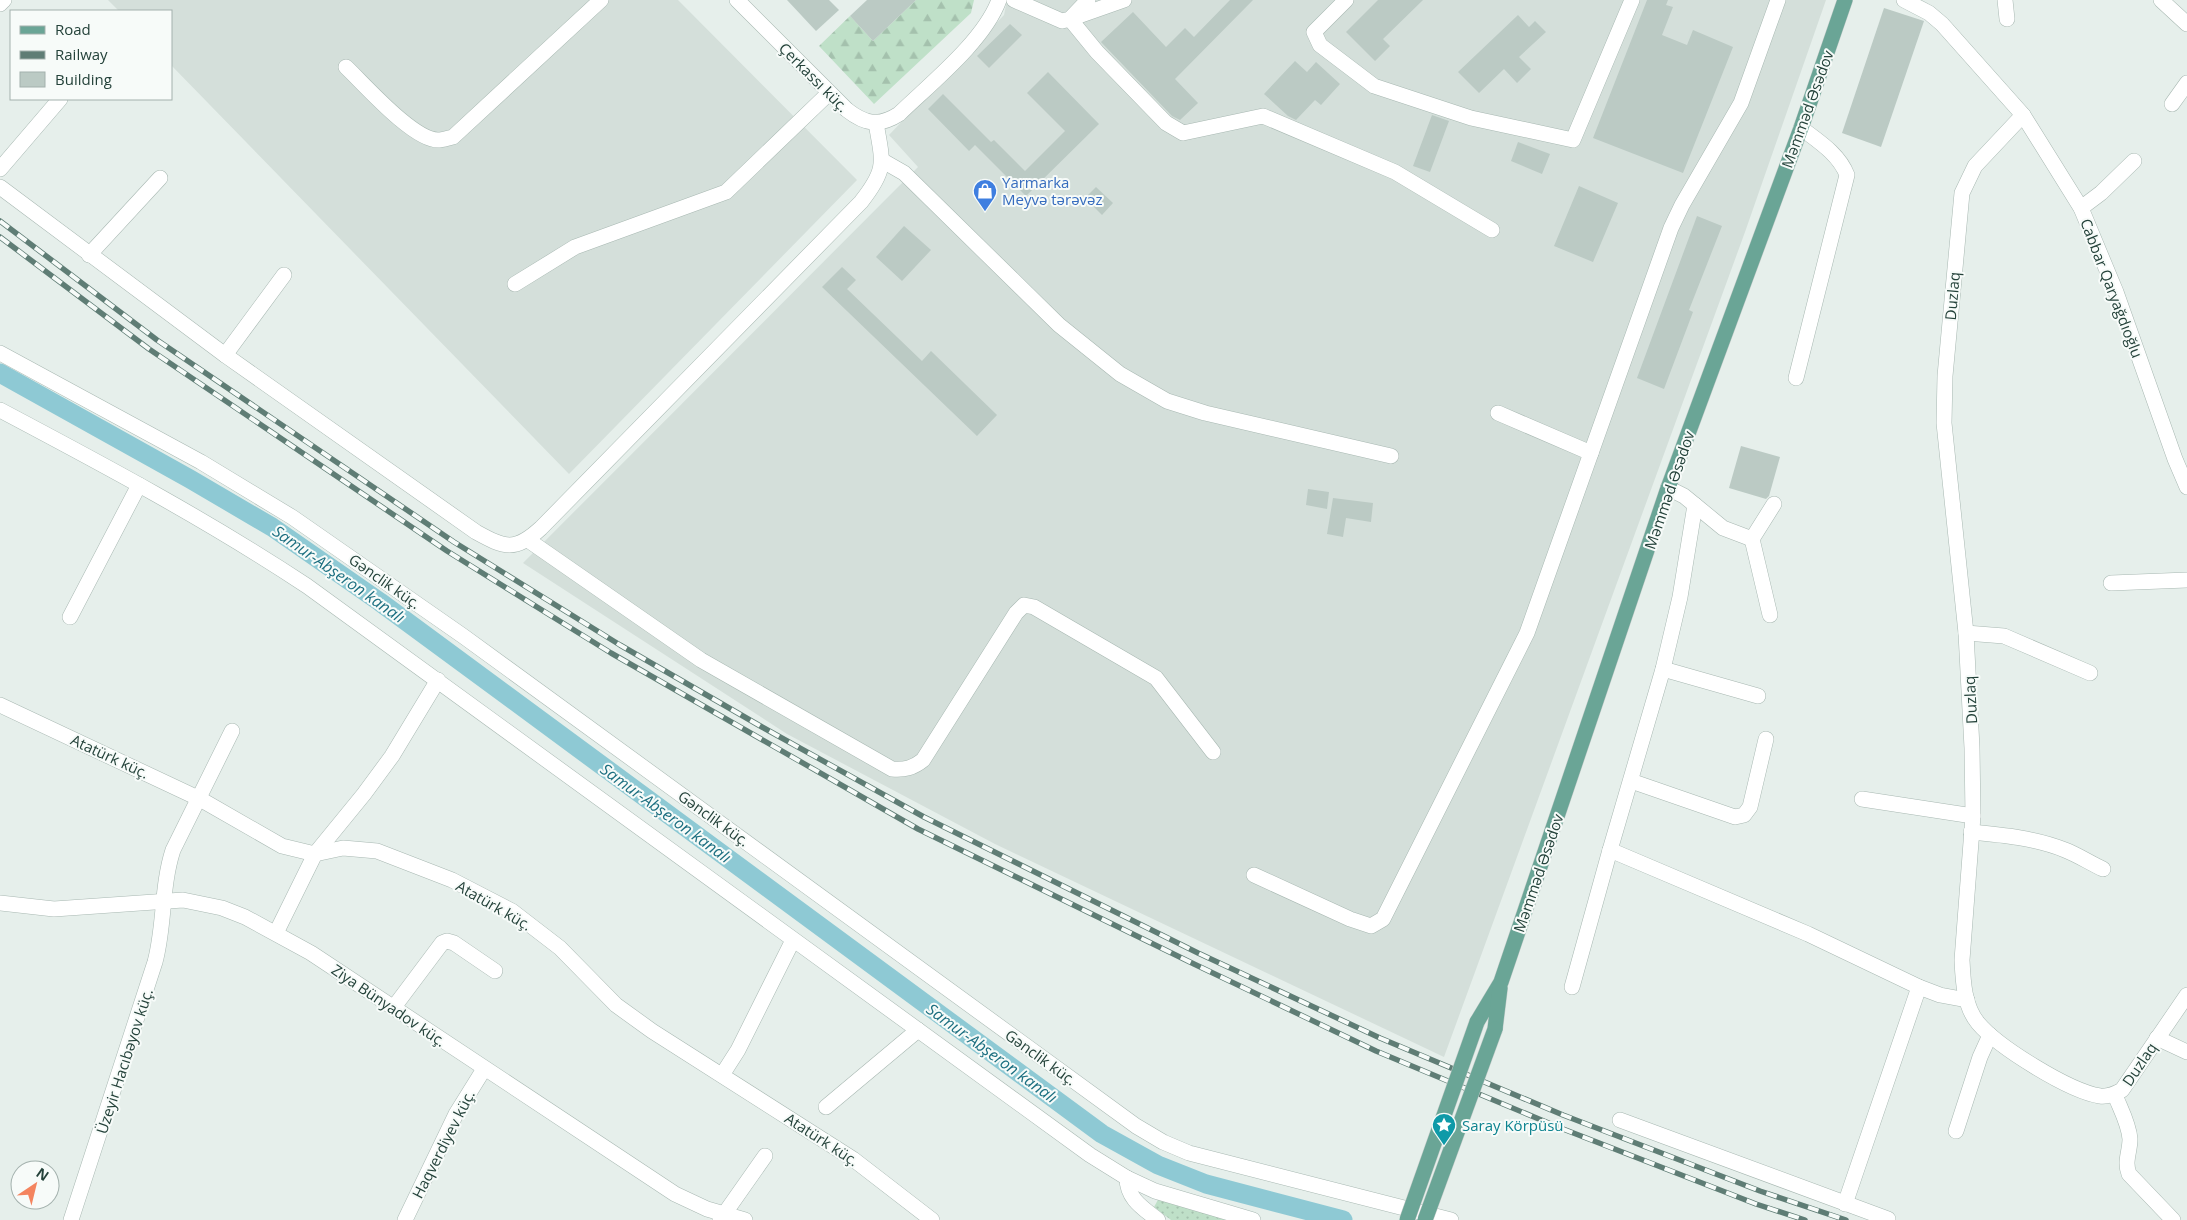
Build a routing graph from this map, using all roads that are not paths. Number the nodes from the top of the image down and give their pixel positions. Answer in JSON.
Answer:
{"nodes":[{"id":1,"x":4,"y":0,"type":"edge"},
{"id":2,"x":601,"y":0,"type":"edge"},
{"id":3,"x":737,"y":0,"type":"edge"},
{"id":4,"x":1000,"y":0,"type":"edge"},
{"id":5,"x":1014,"y":0,"type":"edge"},
{"id":6,"x":1088,"y":0,"type":"edge"},
{"id":7,"x":1124,"y":0,"type":"edge"},
{"id":8,"x":1346,"y":0,"type":"edge"},
{"id":9,"x":1632,"y":0,"type":"edge"},
{"id":10,"x":1778,"y":0,"type":"edge"},
{"id":11,"x":1845,"y":0,"type":"edge"},
{"id":12,"x":1904,"y":0,"type":"edge"},
{"id":13,"x":2006,"y":0,"type":"edge"},
{"id":14,"x":2161,"y":0,"type":"edge"},
{"id":15,"x":0,"y":4,"type":"edge"},
{"id":16,"x":1070,"y":19,"type":"junction"},
{"id":17,"x":2008,"y":19,"type":"dead end"},
{"id":18,"x":2187,"y":24,"type":"edge"},
{"id":19,"x":346,"y":67,"type":"dead end"},
{"id":20,"x":2187,"y":83,"type":"edge"},
{"id":21,"x":829,"y":93,"type":"junction"},
{"id":22,"x":59,"y":100,"type":"edge"},
{"id":23,"x":2172,"y":104,"type":"dead end"},
{"id":24,"x":2023,"y":115,"type":"junction"},
{"id":25,"x":876,"y":123,"type":"junction"},
{"id":26,"x":1800,"y":128,"type":"junction"},
{"id":27,"x":883,"y":161,"type":"junction"},
{"id":28,"x":2134,"y":161,"type":"dead end"},
{"id":29,"x":0,"y":169,"type":"edge"},
{"id":30,"x":160,"y":178,"type":"dead end"},
{"id":31,"x":0,"y":187,"type":"edge"},
{"id":32,"x":2081,"y":208,"type":"junction"},
{"id":33,"x":1492,"y":230,"type":"dead end"},
{"id":34,"x":89,"y":255,"type":"junction"},
{"id":35,"x":284,"y":275,"type":"dead end"},
{"id":36,"x":515,"y":284,"type":"dead end"},
{"id":37,"x":0,"y":353,"type":"edge"},
{"id":38,"x":225,"y":354,"type":"junction"},
{"id":39,"x":1796,"y":378,"type":"dead end"},
{"id":40,"x":0,"y":410,"type":"edge"},
{"id":41,"x":1498,"y":413,"type":"dead end"},
{"id":42,"x":1592,"y":453,"type":"junction"},
{"id":43,"x":1391,"y":456,"type":"dead end"},
{"id":44,"x":139,"y":485,"type":"junction"},
{"id":45,"x":2187,"y":486,"type":"edge"},
{"id":46,"x":1668,"y":488,"type":"junction"},
{"id":47,"x":1774,"y":504,"type":"dead end"},
{"id":48,"x":1695,"y":505,"type":"junction"},
{"id":49,"x":1752,"y":539,"type":"junction"},
{"id":50,"x":528,"y":540,"type":"junction"},
{"id":51,"x":2187,"y":580,"type":"edge"},
{"id":52,"x":2111,"y":583,"type":"dead end"},
{"id":53,"x":1770,"y":615,"type":"dead end"},
{"id":54,"x":70,"y":617,"type":"dead end"},
{"id":55,"x":1966,"y":633,"type":"junction"},
{"id":56,"x":1663,"y":669,"type":"junction"},
{"id":57,"x":2090,"y":673,"type":"dead end"},
{"id":58,"x":438,"y":680,"type":"junction"},
{"id":59,"x":1758,"y":696,"type":"dead end"},
{"id":60,"x":0,"y":705,"type":"edge"},
{"id":61,"x":232,"y":731,"type":"dead end"},
{"id":62,"x":1766,"y":739,"type":"dead end"},
{"id":63,"x":1213,"y":752,"type":"dead end"},
{"id":64,"x":1631,"y":781,"type":"junction"},
{"id":65,"x":200,"y":798,"type":"junction"},
{"id":66,"x":1862,"y":799,"type":"dead end"},
{"id":67,"x":1973,"y":816,"type":"junction"},
{"id":68,"x":1971,"y":832,"type":"junction"},
{"id":69,"x":1610,"y":850,"type":"junction"},
{"id":70,"x":315,"y":854,"type":"junction"},
{"id":71,"x":2103,"y":870,"type":"dead end"},
{"id":72,"x":1254,"y":876,"type":"dead end"},
{"id":73,"x":163,"y":900,"type":"junction"},
{"id":74,"x":0,"y":903,"type":"edge"},
{"id":75,"x":276,"y":933,"type":"junction"},
{"id":76,"x":794,"y":940,"type":"junction"},
{"id":77,"x":495,"y":971,"type":"dead end"},
{"id":78,"x":1500,"y":982,"type":"junction"},
{"id":79,"x":1572,"y":987,"type":"dead end"},
{"id":80,"x":1919,"y":987,"type":"junction"},
{"id":81,"x":2187,"y":995,"type":"edge"},
{"id":82,"x":1967,"y":1000,"type":"junction"},
{"id":83,"x":394,"y":1007,"type":"junction"},
{"id":84,"x":918,"y":1030,"type":"junction"},
{"id":85,"x":1990,"y":1035,"type":"junction"},
{"id":86,"x":2157,"y":1038,"type":"junction"},
{"id":87,"x":2187,"y":1052,"type":"edge"},
{"id":88,"x":484,"y":1069,"type":"junction"},
{"id":89,"x":722,"y":1075,"type":"junction"},
{"id":90,"x":2114,"y":1095,"type":"junction"},
{"id":91,"x":826,"y":1107,"type":"dead end"},
{"id":92,"x":1620,"y":1120,"type":"dead end"},
{"id":93,"x":1956,"y":1131,"type":"dead end"},
{"id":94,"x":764,"y":1156,"type":"dead end"},
{"id":95,"x":1127,"y":1178,"type":"junction"},
{"id":96,"x":1845,"y":1204,"type":"junction"},
{"id":97,"x":722,"y":1217,"type":"edge"},
{"id":98,"x":1888,"y":1219,"type":"edge"},
{"id":99,"x":72,"y":1220,"type":"edge"},
{"id":100,"x":405,"y":1220,"type":"edge"},
{"id":101,"x":745,"y":1220,"type":"edge"},
{"id":102,"x":932,"y":1220,"type":"edge"},
{"id":103,"x":1158,"y":1220,"type":"edge"},
{"id":104,"x":1253,"y":1220,"type":"edge"},
{"id":105,"x":1407,"y":1220,"type":"edge"},
{"id":106,"x":1425,"y":1220,"type":"edge"},
{"id":107,"x":1452,"y":1220,"type":"edge"},
{"id":108,"x":2174,"y":1220,"type":"edge"}],
"edges":[{"from":1,"to":15,"type":"street"},
{"from":2,"to":19,"type":"street"},
{"from":3,"to":21,"type":"street","name":"Çerkassı küç."},
{"from":4,"to":25,"type":"street"},
{"from":5,"to":16,"type":"street"},
{"from":6,"to":16,"type":"street"},
{"from":7,"to":16,"type":"street"},
{"from":8,"to":9,"type":"street"},
{"from":10,"to":42,"type":"street"},
{"from":11,"to":26,"type":"main road","name":"Məmməd Əsədov"},
{"from":12,"to":24,"type":"street","name":"Cabbar Qaryağdıoğlu"},
{"from":13,"to":17,"type":"street"},
{"from":14,"to":18,"type":"street"},
{"from":16,"to":33,"type":"street"},
{"from":20,"to":23,"type":"street"},
{"from":21,"to":25,"type":"street","name":"Çerkassı küç."},
{"from":21,"to":36,"type":"street"},
{"from":22,"to":29,"type":"street"},
{"from":24,"to":32,"type":"street","name":"Cabbar Qaryağdıoğlu"},
{"from":24,"to":55,"type":"street","name":"Duzlaq"},
{"from":25,"to":27,"type":"street"},
{"from":26,"to":39,"type":"street"},
{"from":26,"to":46,"type":"main road","name":"Məmməd Əsədov"},
{"from":27,"to":43,"type":"street"},
{"from":27,"to":50,"type":"street"},
{"from":28,"to":32,"type":"street"},
{"from":30,"to":34,"type":"street"},
{"from":31,"to":34,"type":"street"},
{"from":32,"to":45,"type":"street","name":"Cabbar Qaryağdıoğlu"},
{"from":34,"to":38,"type":"street"},
{"from":35,"to":38,"type":"street"},
{"from":37,"to":107,"type":"street","name":"Gənclik küç."},
{"from":38,"to":50,"type":"street"},
{"from":40,"to":44,"type":"street"},
{"from":41,"to":42,"type":"street"},
{"from":42,"to":72,"type":"street"},
{"from":44,"to":54,"type":"street"},
{"from":44,"to":58,"type":"street"},
{"from":46,"to":48,"type":"street"},
{"from":46,"to":78,"type":"main road","name":"Məmməd Əsədov"},
{"from":47,"to":49,"type":"street"},
{"from":48,"to":49,"type":"street"},
{"from":48,"to":56,"type":"street"},
{"from":49,"to":53,"type":"street"},
{"from":50,"to":63,"type":"street"},
{"from":51,"to":52,"type":"street"},
{"from":55,"to":57,"type":"street"},
{"from":55,"to":67,"type":"street","name":"Duzlaq"},
{"from":56,"to":59,"type":"street"},
{"from":56,"to":64,"type":"street"},
{"from":58,"to":70,"type":"street"},
{"from":58,"to":76,"type":"street"},
{"from":60,"to":65,"type":"street","name":"Atatürk küç."},
{"from":61,"to":65,"type":"street","name":"Üzeyir Hacıbəyov küç."},
{"from":62,"to":64,"type":"street"},
{"from":64,"to":69,"type":"street"},
{"from":65,"to":70,"type":"street","name":"Atatürk küç."},
{"from":65,"to":73,"type":"street","name":"Üzeyir Hacıbəyov küç."},
{"from":66,"to":67,"type":"street"},
{"from":67,"to":68,"type":"street","name":"Duzlaq"},
{"from":68,"to":71,"type":"street"},
{"from":68,"to":82,"type":"street","name":"Duzlaq"},
{"from":69,"to":79,"type":"street"},
{"from":69,"to":80,"type":"street"},
{"from":70,"to":75,"type":"street"},
{"from":70,"to":89,"type":"street","name":"Atatürk küç."},
{"from":73,"to":74,"type":"street","name":"Ziya Bünyadov küç."},
{"from":73,"to":75,"type":"street","name":"Ziya Bünyadov küç."},
{"from":73,"to":99,"type":"street","name":"Üzeyir Hacıbəyov küç."},
{"from":75,"to":83,"type":"street","name":"Ziya Bünyadov küç."},
{"from":76,"to":84,"type":"street"},
{"from":76,"to":89,"type":"street"},
{"from":77,"to":83,"type":"street"},
{"from":78,"to":105,"type":"main road","name":"Məmməd Əsədov","bridge":true},
{"from":78,"to":106,"type":"main road","name":"Məmməd Əsədov","bridge":true},
{"from":80,"to":82,"type":"street"},
{"from":80,"to":96,"type":"street"},
{"from":81,"to":86,"type":"street","name":"Duzlaq"},
{"from":82,"to":85,"type":"street","name":"Duzlaq"},
{"from":83,"to":88,"type":"street","name":"Ziya Bünyadov küç."},
{"from":84,"to":91,"type":"street"},
{"from":84,"to":95,"type":"street"},
{"from":85,"to":90,"type":"street","name":"Duzlaq"},
{"from":85,"to":93,"type":"street"},
{"from":86,"to":87,"type":"street"},
{"from":86,"to":90,"type":"street","name":"Duzlaq"},
{"from":88,"to":97,"type":"street","name":"Ziya Bünyadov küç."},
{"from":88,"to":100,"type":"street","name":"Haqverdiyev küç."},
{"from":89,"to":102,"type":"street","name":"Atatürk küç."},
{"from":90,"to":108,"type":"street"},
{"from":92,"to":96,"type":"street"},
{"from":94,"to":97,"type":"street"},
{"from":95,"to":103,"type":"street"},
{"from":95,"to":104,"type":"street"},
{"from":96,"to":98,"type":"street"},
{"from":97,"to":101,"type":"street","name":"Ziya Bünyadov küç."}]}
